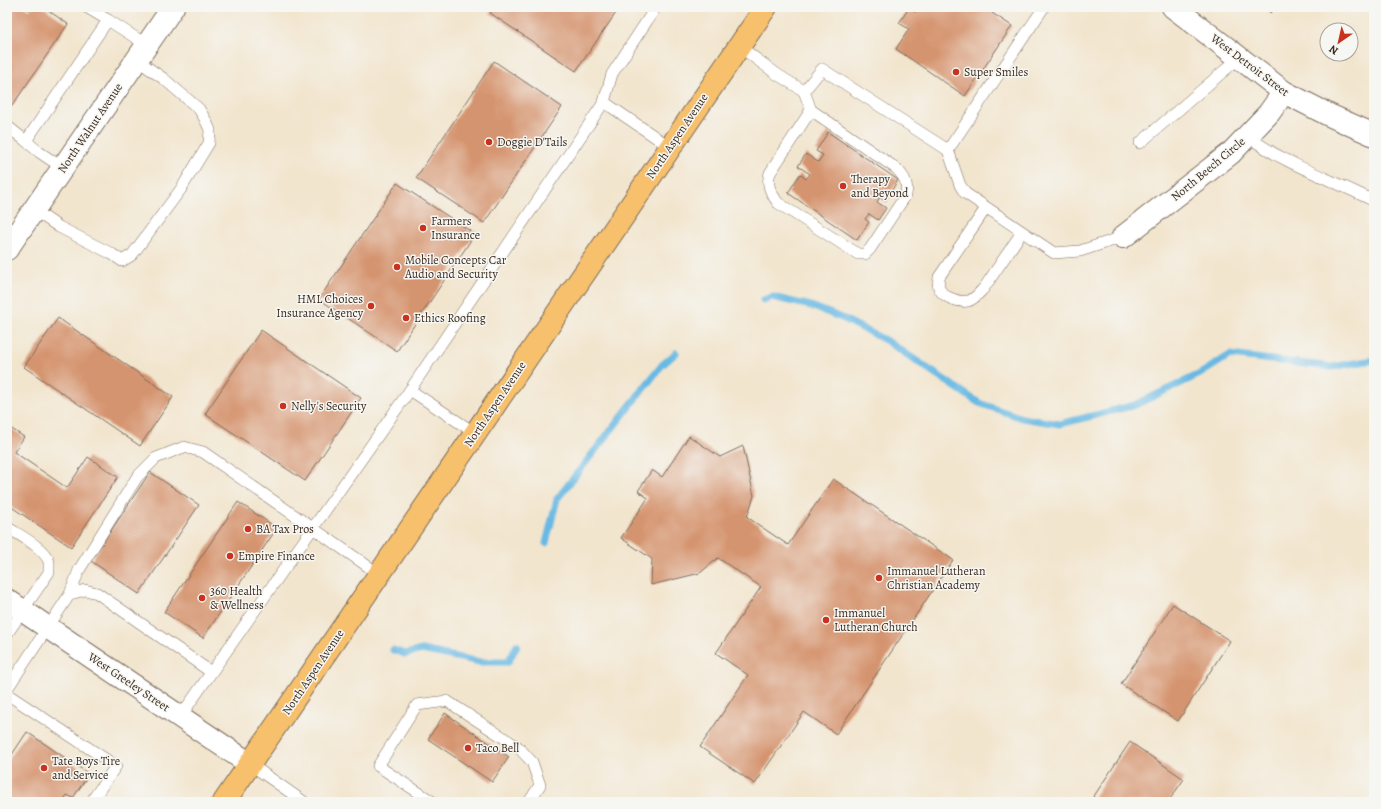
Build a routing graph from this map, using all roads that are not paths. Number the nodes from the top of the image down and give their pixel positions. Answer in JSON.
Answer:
{"nodes":[{"id":1,"x":86,"y":7,"type":"edge"},
{"id":2,"x":173,"y":7,"type":"edge"},
{"id":3,"x":656,"y":7,"type":"edge"},
{"id":4,"x":766,"y":7,"type":"edge"},
{"id":5,"x":1044,"y":7,"type":"edge"},
{"id":6,"x":1173,"y":7,"type":"edge"},
{"id":7,"x":108,"y":20,"type":"junction"},
{"id":8,"x":739,"y":46,"type":"junction"},
{"id":9,"x":142,"y":53,"type":"junction"},
{"id":10,"x":1239,"y":58,"type":"junction"},
{"id":11,"x":804,"y":91,"type":"junction"},
{"id":12,"x":1284,"y":92,"type":"junction"},
{"id":13,"x":604,"y":102,"type":"junction"},
{"id":14,"x":812,"y":110,"type":"junction"},
{"id":15,"x":7,"y":126,"type":"edge"},
{"id":16,"x":1374,"y":135,"type":"edge"},
{"id":17,"x":1248,"y":136,"type":"junction"},
{"id":18,"x":26,"y":141,"type":"junction"},
{"id":19,"x":1140,"y":143,"type":"dead end"},
{"id":20,"x":670,"y":148,"type":"junction"},
{"id":21,"x":948,"y":150,"type":"junction"},
{"id":22,"x":63,"y":168,"type":"junction"},
{"id":23,"x":1374,"y":201,"type":"edge"},
{"id":24,"x":986,"y":208,"type":"junction"},
{"id":25,"x":34,"y":210,"type":"junction"},
{"id":26,"x":1022,"y":232,"type":"junction"},
{"id":27,"x":1123,"y":237,"type":"joint"},
{"id":28,"x":7,"y":248,"type":"edge"},
{"id":29,"x":410,"y":390,"type":"junction"},
{"id":30,"x":475,"y":433,"type":"junction"},
{"id":31,"x":7,"y":527,"type":"edge"},
{"id":32,"x":313,"y":528,"type":"junction"},
{"id":33,"x":379,"y":574,"type":"junction"},
{"id":34,"x":70,"y":594,"type":"junction"},
{"id":35,"x":15,"y":605,"type":"edge"},
{"id":36,"x":48,"y":627,"type":"junction"},
{"id":37,"x":7,"y":634,"type":"edge"},
{"id":38,"x":211,"y":672,"type":"junction"},
{"id":39,"x":7,"y":689,"type":"edge"},
{"id":40,"x":7,"y":694,"type":"edge"},
{"id":41,"x":180,"y":717,"type":"junction"},
{"id":42,"x":250,"y":764,"type":"junction"},
{"id":43,"x":91,"y":802,"type":"edge"},
{"id":44,"x":224,"y":802,"type":"edge"},
{"id":45,"x":304,"y":802,"type":"edge"},
{"id":46,"x":433,"y":802,"type":"edge"},
{"id":47,"x":529,"y":802,"type":"edge"}],
"edges":[{"from":1,"to":7,"type":"lane"},
{"from":2,"to":9,"type":"street","name":"North Walnut Avenue"},
{"from":3,"to":13,"type":"lane"},
{"from":4,"to":8,"type":"main road","name":"North Aspen Avenue"},
{"from":5,"to":21,"type":"lane"},
{"from":6,"to":10,"type":"street","name":"West Detroit Street"},
{"from":7,"to":9,"type":"lane"},
{"from":7,"to":18,"type":"lane"},
{"from":8,"to":11,"type":"lane"},
{"from":8,"to":20,"type":"main road","name":"North Aspen Avenue"},
{"from":9,"to":22,"type":"street","name":"North Walnut Avenue"},
{"from":9,"to":25,"type":"lane"},
{"from":10,"to":12,"type":"street","name":"West Detroit Street"},
{"from":10,"to":19,"type":"lane"},
{"from":11,"to":14,"type":"lane"},
{"from":11,"to":21,"type":"lane"},
{"from":12,"to":16,"type":"street","name":"West Detroit Street"},
{"from":12,"to":17,"type":"street","name":"North Beech Circle"},
{"from":13,"to":20,"type":"lane"},
{"from":13,"to":29,"type":"lane"},
{"from":14,"to":14,"type":"lane"},
{"from":15,"to":18,"type":"lane"},
{"from":17,"to":23,"type":"lane"},
{"from":17,"to":27,"type":"street","name":"North Beech Circle"},
{"from":18,"to":22,"type":"lane"},
{"from":20,"to":30,"type":"main road","name":"North Aspen Avenue"},
{"from":21,"to":24,"type":"lane"},
{"from":22,"to":25,"type":"street","name":"North Walnut Avenue"},
{"from":24,"to":26,"type":"lane"},
{"from":24,"to":26,"type":"lane"},
{"from":25,"to":28,"type":"street","name":"North Walnut Avenue"},
{"from":26,"to":27,"type":"lane"},
{"from":29,"to":30,"type":"lane"},
{"from":29,"to":32,"type":"lane"},
{"from":30,"to":33,"type":"main road","name":"North Aspen Avenue"},
{"from":31,"to":35,"type":"lane"},
{"from":32,"to":33,"type":"lane"},
{"from":32,"to":34,"type":"lane"},
{"from":32,"to":38,"type":"lane"},
{"from":33,"to":42,"type":"main road","name":"North Aspen Avenue"},
{"from":34,"to":36,"type":"lane"},
{"from":34,"to":38,"type":"lane"},
{"from":35,"to":36,"type":"street","name":"West Greeley Street"},
{"from":35,"to":37,"type":"lane"},
{"from":36,"to":39,"type":"lane"},
{"from":36,"to":41,"type":"street","name":"West Greeley Street"},
{"from":38,"to":41,"type":"lane"},
{"from":40,"to":43,"type":"lane"},
{"from":41,"to":42,"type":"street","name":"West Greeley Street"},
{"from":42,"to":44,"type":"main road","name":"North Aspen Avenue"},
{"from":42,"to":45,"type":"lane"},
{"from":46,"to":47,"type":"lane"}]}
